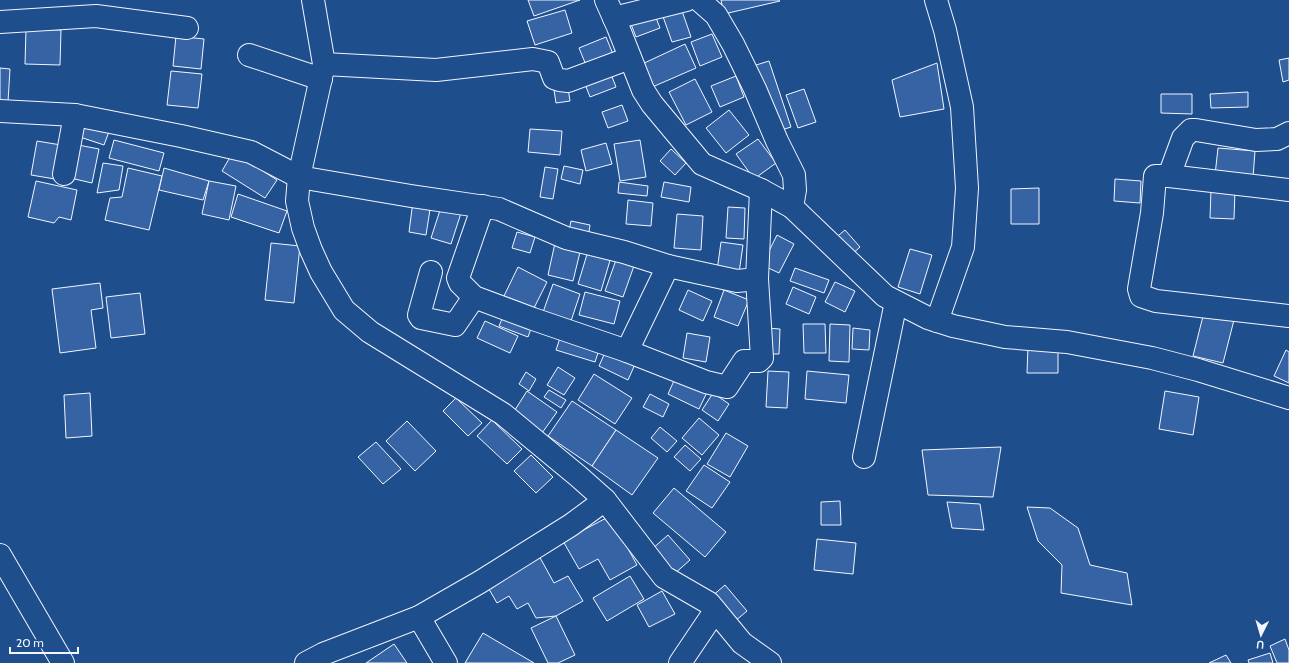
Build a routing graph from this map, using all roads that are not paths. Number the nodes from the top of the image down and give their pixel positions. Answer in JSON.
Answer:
{"nodes":[{"id":1,"x":313,"y":0,"type":"edge"},
{"id":2,"x":686,"y":0,"type":"edge"},
{"id":3,"x":699,"y":0,"type":"edge"},
{"id":4,"x":936,"y":0,"type":"edge"},
{"id":5,"x":610,"y":9,"type":"edge"},
{"id":6,"x":0,"y":22,"type":"edge"},
{"id":7,"x":187,"y":28,"type":"dead end"},
{"id":8,"x":248,"y":56,"type":"dead end"},
{"id":9,"x":630,"y":58,"type":"junction"},
{"id":10,"x":322,"y":71,"type":"junction"},
{"id":11,"x":0,"y":111,"type":"edge"},
{"id":12,"x":75,"y":115,"type":"junction"},
{"id":13,"x":1289,"y":133,"type":"edge"},
{"id":14,"x":64,"y":174,"type":"dead end"},
{"id":15,"x":1168,"y":176,"type":"junction"},
{"id":16,"x":299,"y":177,"type":"junction"},
{"id":17,"x":762,"y":190,"type":"junction"},
{"id":18,"x":1289,"y":190,"type":"edge"},
{"id":19,"x":483,"y":206,"type":"junction"},
{"id":20,"x":792,"y":207,"type":"junction"},
{"id":21,"x":668,"y":266,"type":"junction"},
{"id":22,"x":431,"y":272,"type":"dead end"},
{"id":23,"x":757,"y":279,"type":"junction"},
{"id":24,"x":474,"y":297,"type":"junction"},
{"id":25,"x":896,"y":302,"type":"junction"},
{"id":26,"x":1289,"y":316,"type":"edge"},
{"id":27,"x":937,"y":321,"type":"junction"},
{"id":28,"x":627,"y":350,"type":"junction"},
{"id":29,"x":1289,"y":398,"type":"edge"},
{"id":30,"x":864,"y":457,"type":"dead end"},
{"id":31,"x":605,"y":500,"type":"junction"},
{"id":32,"x":0,"y":555,"type":"edge"},
{"id":33,"x":715,"y":611,"type":"junction"},
{"id":34,"x":419,"y":618,"type":"junction"},
{"id":35,"x":63,"y":663,"type":"edge"},
{"id":36,"x":306,"y":663,"type":"edge"},
{"id":37,"x":446,"y":663,"type":"edge"},
{"id":38,"x":680,"y":663,"type":"edge"},
{"id":39,"x":770,"y":663,"type":"edge"}],
"edges":[{"from":1,"to":10,"type":"street"},
{"from":2,"to":5,"type":"street"},
{"from":3,"to":20,"type":"street"},
{"from":4,"to":27,"type":"street"},
{"from":5,"to":9,"type":"street"},
{"from":6,"to":7,"type":"street"},
{"from":8,"to":10,"type":"street"},
{"from":9,"to":10,"type":"street"},
{"from":9,"to":17,"type":"street"},
{"from":10,"to":16,"type":"street"},
{"from":11,"to":12,"type":"street"},
{"from":12,"to":14,"type":"street"},
{"from":12,"to":16,"type":"street"},
{"from":13,"to":15,"type":"street"},
{"from":15,"to":18,"type":"street"},
{"from":15,"to":26,"type":"street"},
{"from":16,"to":19,"type":"street"},
{"from":16,"to":31,"type":"street"},
{"from":17,"to":20,"type":"street"},
{"from":17,"to":23,"type":"street"},
{"from":19,"to":21,"type":"street"},
{"from":19,"to":24,"type":"street"},
{"from":20,"to":25,"type":"street"},
{"from":21,"to":23,"type":"street"},
{"from":21,"to":28,"type":"street"},
{"from":22,"to":24,"type":"street"},
{"from":23,"to":28,"type":"street"},
{"from":24,"to":28,"type":"street"},
{"from":25,"to":27,"type":"street"},
{"from":25,"to":30,"type":"street"},
{"from":27,"to":29,"type":"street"},
{"from":31,"to":33,"type":"street"},
{"from":31,"to":34,"type":"street"},
{"from":32,"to":35,"type":"street"},
{"from":33,"to":38,"type":"street"},
{"from":33,"to":39,"type":"street"},
{"from":34,"to":36,"type":"street"},
{"from":34,"to":37,"type":"street"}]}
